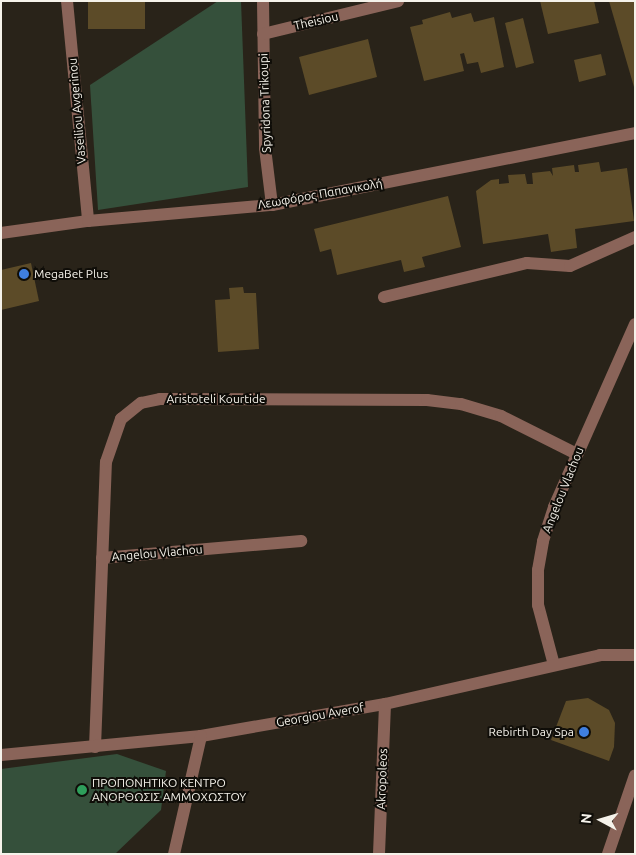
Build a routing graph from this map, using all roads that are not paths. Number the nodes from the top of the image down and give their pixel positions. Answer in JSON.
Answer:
{"nodes":[{"id":1,"x":67,"y":1,"type":"edge"},
{"id":2,"x":263,"y":1,"type":"edge"},
{"id":3,"x":398,"y":1,"type":"edge"},
{"id":4,"x":263,"y":34,"type":"junction"},
{"id":5,"x":635,"y":133,"type":"edge"},
{"id":6,"x":272,"y":205,"type":"junction"},
{"id":7,"x":88,"y":221,"type":"junction"},
{"id":8,"x":1,"y":234,"type":"edge"},
{"id":9,"x":635,"y":237,"type":"edge"},
{"id":10,"x":384,"y":297,"type":"dead end"},
{"id":11,"x":635,"y":324,"type":"edge"},
{"id":12,"x":577,"y":454,"type":"junction"},
{"id":13,"x":301,"y":541,"type":"dead end"},
{"id":14,"x":102,"y":558,"type":"junction"},
{"id":15,"x":635,"y":655,"type":"edge"},
{"id":16,"x":554,"y":664,"type":"junction"},
{"id":17,"x":385,"y":704,"type":"junction"},
{"id":18,"x":201,"y":736,"type":"junction"},
{"id":19,"x":95,"y":747,"type":"junction"},
{"id":20,"x":1,"y":755,"type":"edge"},
{"id":21,"x":635,"y":775,"type":"edge"},
{"id":22,"x":174,"y":854,"type":"edge"},
{"id":23,"x":379,"y":854,"type":"edge"},
{"id":24,"x":608,"y":854,"type":"edge"}],
"edges":[{"from":1,"to":7,"type":"street","name":"Vaseiliou Avgerinou"},
{"from":2,"to":4,"type":"street","name":"Spyridona Trikoupi"},
{"from":3,"to":4,"type":"street","name":"Theisiou"},
{"from":4,"to":6,"type":"street","name":"Spyridona Trikoupi"},
{"from":5,"to":6,"type":"street","name":"Λεωφόρος Παπανικολή"},
{"from":6,"to":7,"type":"street","name":"Λεωφόρος Παπανικολή"},
{"from":7,"to":8,"type":"street","name":"Λεωφόρος Παπανικολή"},
{"from":9,"to":10,"type":"street"},
{"from":11,"to":12,"type":"street","name":"Angelou Vlachou"},
{"from":12,"to":14,"type":"street","name":"Aristoteli Kourtide"},
{"from":12,"to":16,"type":"street","name":"Angelou Vlachou"},
{"from":13,"to":14,"type":"street","name":"Angelou Vlachou"},
{"from":14,"to":19,"type":"street","name":"Aristoteli Kourtide"},
{"from":15,"to":16,"type":"street","name":"Georgiou Averof"},
{"from":16,"to":17,"type":"street","name":"Georgiou Averof"},
{"from":17,"to":18,"type":"street","name":"Georgiou Averof"},
{"from":17,"to":23,"type":"street","name":"Akropoleos"},
{"from":18,"to":19,"type":"street","name":"Georgiou Averof"},
{"from":18,"to":22,"type":"street"},
{"from":19,"to":20,"type":"street","name":"Georgiou Averof"},
{"from":21,"to":24,"type":"street"}]}
